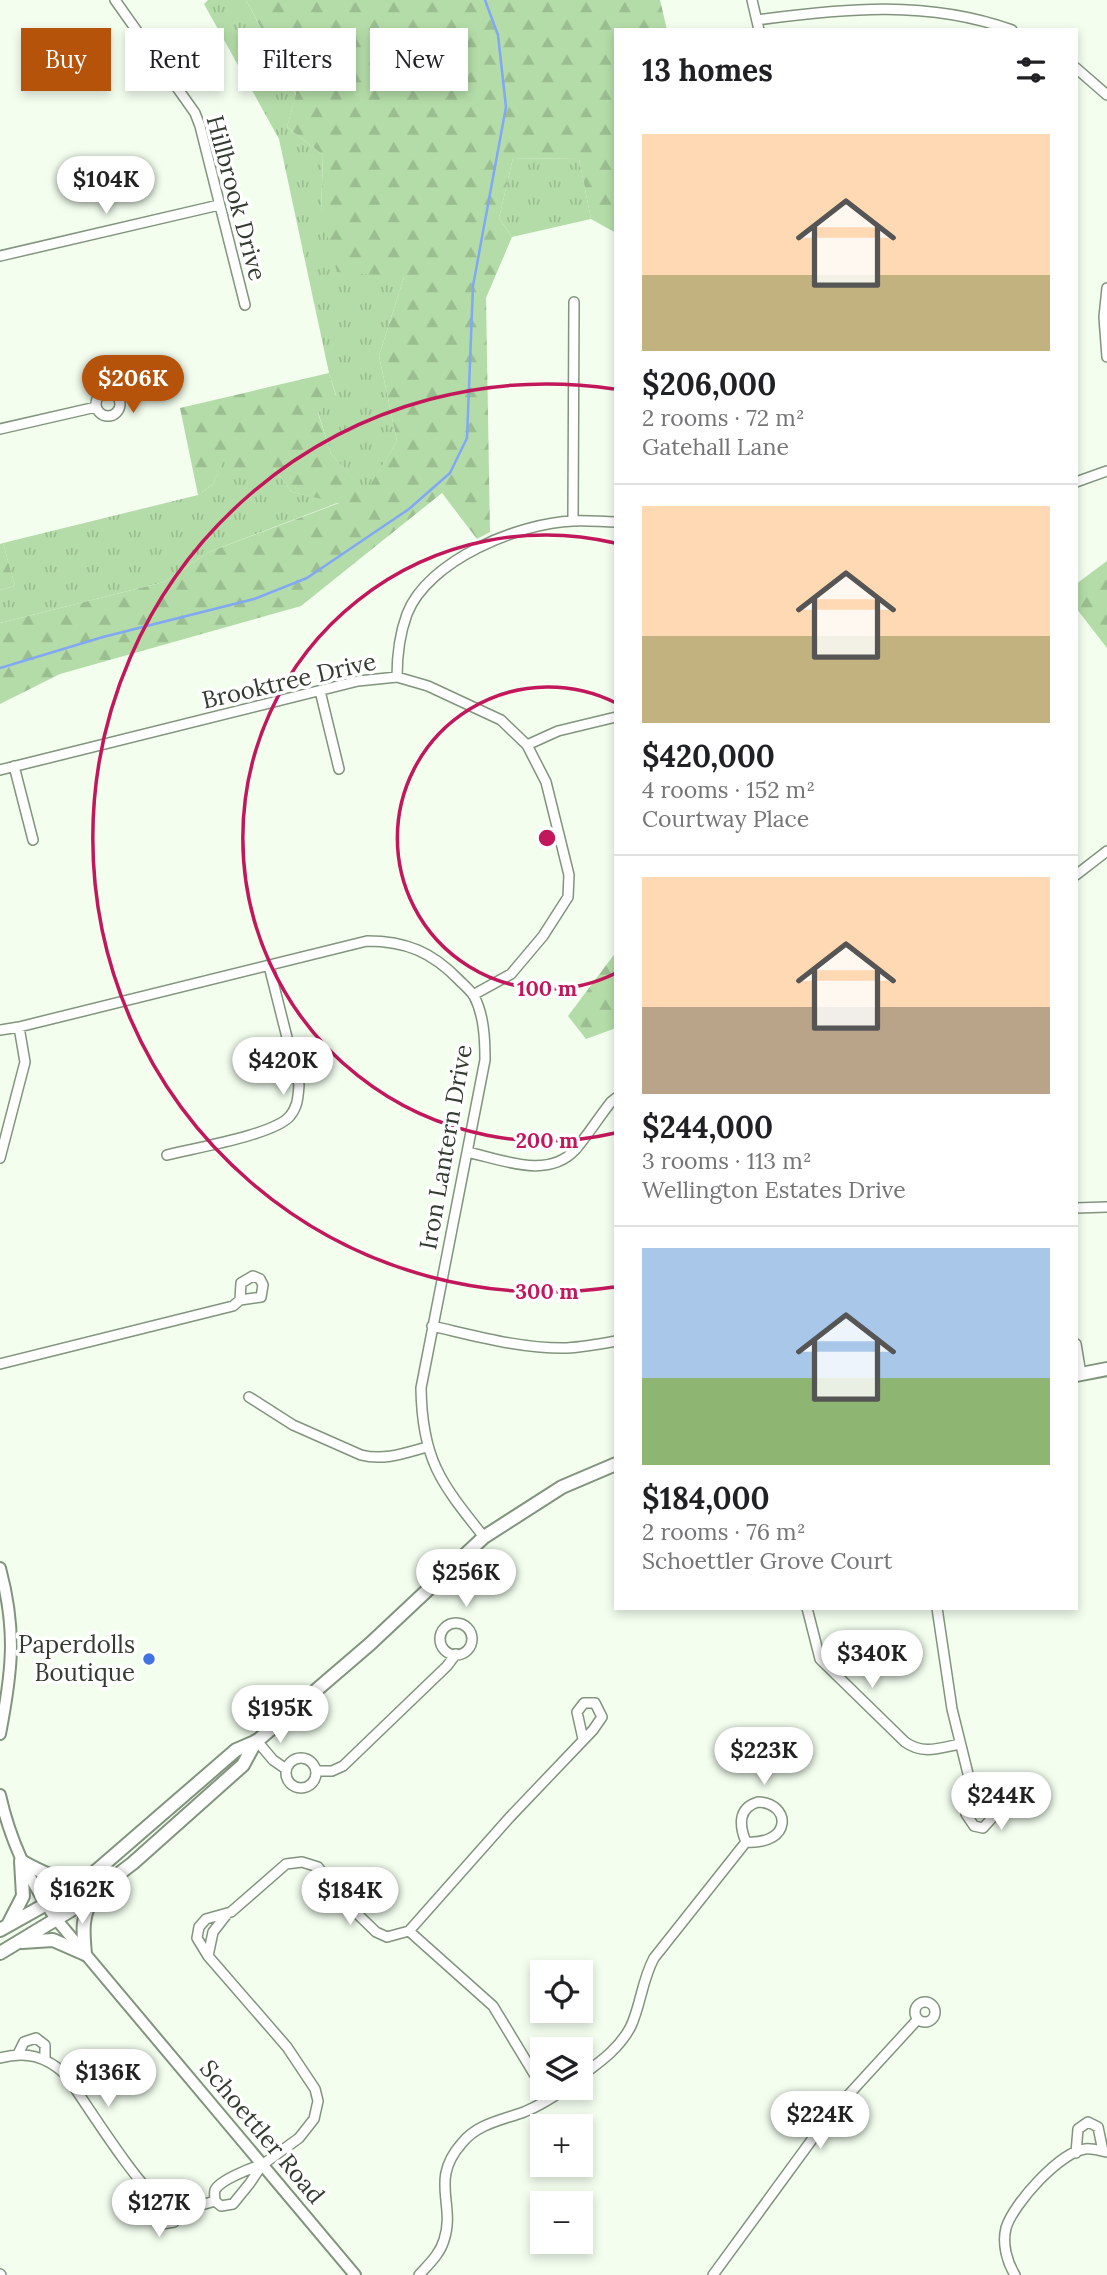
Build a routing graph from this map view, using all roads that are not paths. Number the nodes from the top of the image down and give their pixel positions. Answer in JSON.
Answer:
{"nodes":[{"id":1,"x":115,"y":0,"type":"edge"},
{"id":2,"x":752,"y":0,"type":"edge"},
{"id":3,"x":758,"y":25,"type":"edge"},
{"id":4,"x":1006,"y":28,"type":"edge"},
{"id":5,"x":1078,"y":70,"type":"edge"},
{"id":6,"x":1107,"y":95,"type":"edge"},
{"id":7,"x":219,"y":205,"type":"junction"},
{"id":8,"x":0,"y":256,"type":"edge"},
{"id":9,"x":1107,"y":288,"type":"edge"},
{"id":10,"x":573,"y":302,"type":"dead end"},
{"id":11,"x":245,"y":305,"type":"dead end"},
{"id":12,"x":1107,"y":357,"type":"edge"},
{"id":13,"x":96,"y":407,"type":"dead end"},
{"id":14,"x":0,"y":429,"type":"edge"},
{"id":15,"x":1107,"y":471,"type":"edge"},
{"id":16,"x":1078,"y":481,"type":"edge"},
{"id":17,"x":573,"y":520,"type":"junction"},
{"id":18,"x":614,"y":522,"type":"edge"},
{"id":19,"x":397,"y":677,"type":"junction"},
{"id":20,"x":320,"y":691,"type":"junction"},
{"id":21,"x":614,"y":717,"type":"edge"},
{"id":22,"x":527,"y":745,"type":"junction"},
{"id":23,"x":14,"y":766,"type":"junction"},
{"id":24,"x":339,"y":769,"type":"dead end"},
{"id":25,"x":0,"y":770,"type":"edge"},
{"id":26,"x":33,"y":840,"type":"dead end"},
{"id":27,"x":1107,"y":851,"type":"edge"},
{"id":28,"x":1078,"y":873,"type":"edge"},
{"id":29,"x":269,"y":966,"type":"junction"},
{"id":30,"x":473,"y":995,"type":"junction"},
{"id":31,"x":19,"y":1027,"type":"junction"},
{"id":32,"x":0,"y":1030,"type":"edge"},
{"id":33,"x":614,"y":1100,"type":"edge"},
{"id":34,"x":467,"y":1152,"type":"junction"},
{"id":35,"x":167,"y":1155,"type":"dead end"},
{"id":36,"x":0,"y":1158,"type":"edge"},
{"id":37,"x":1107,"y":1207,"type":"edge"},
{"id":38,"x":1078,"y":1208,"type":"edge"},
{"id":39,"x":240,"y":1300,"type":"dead end"},
{"id":40,"x":432,"y":1326,"type":"junction"},
{"id":41,"x":614,"y":1341,"type":"edge"},
{"id":42,"x":0,"y":1364,"type":"edge"},
{"id":43,"x":1107,"y":1370,"type":"edge"},
{"id":44,"x":1079,"y":1374,"type":"edge"},
{"id":45,"x":249,"y":1397,"type":"dead end"},
{"id":46,"x":427,"y":1447,"type":"junction"},
{"id":47,"x":614,"y":1465,"type":"edge"},
{"id":48,"x":484,"y":1538,"type":"junction"},
{"id":49,"x":0,"y":1569,"type":"edge"},
{"id":50,"x":808,"y":1610,"type":"edge"},
{"id":51,"x":937,"y":1610,"type":"edge"},
{"id":52,"x":456,"y":1654,"type":"dead end"},
{"id":53,"x":5,"y":1685,"type":"edge"},
{"id":54,"x":0,"y":1734,"type":"edge"},
{"id":55,"x":583,"y":1739,"type":"dead end"},
{"id":56,"x":257,"y":1741,"type":"junction"},
{"id":57,"x":960,"y":1744,"type":"junction"},
{"id":58,"x":286,"y":1769,"type":"junction"},
{"id":59,"x":316,"y":1771,"type":"junction"},
{"id":60,"x":0,"y":1794,"type":"edge"},
{"id":61,"x":974,"y":1798,"type":"dead end"},
{"id":62,"x":747,"y":1842,"type":"junction"},
{"id":63,"x":21,"y":1861,"type":"junction"},
{"id":64,"x":95,"y":1872,"type":"junction"},
{"id":65,"x":100,"y":1890,"type":"junction"},
{"id":66,"x":46,"y":1905,"type":"junction"},
{"id":67,"x":227,"y":1913,"type":"junction"},
{"id":68,"x":56,"y":1919,"type":"junction"},
{"id":69,"x":4,"y":1928,"type":"edge"},
{"id":70,"x":409,"y":1931,"type":"junction"},
{"id":71,"x":18,"y":1942,"type":"junction"},
{"id":72,"x":0,"y":1953,"type":"edge"},
{"id":73,"x":85,"y":1954,"type":"junction"},
{"id":74,"x":208,"y":1956,"type":"junction"},
{"id":75,"x":918,"y":2019,"type":"dead end"},
{"id":76,"x":18,"y":2054,"type":"junction"},
{"id":77,"x":0,"y":2058,"type":"edge"},
{"id":78,"x":45,"y":2059,"type":"junction"},
{"id":79,"x":530,"y":2066,"type":"edge"},
{"id":80,"x":593,"y":2067,"type":"edge"},
{"id":81,"x":548,"y":2100,"type":"edge"},
{"id":82,"x":1081,"y":2151,"type":"junction"},
{"id":83,"x":1105,"y":2152,"type":"edge"},
{"id":84,"x":262,"y":2165,"type":"junction"},
{"id":85,"x":155,"y":2198,"type":"junction"},
{"id":86,"x":215,"y":2201,"type":"junction"},
{"id":87,"x":181,"y":2207,"type":"junction"},
{"id":88,"x":355,"y":2275,"type":"edge"},
{"id":89,"x":419,"y":2275,"type":"edge"},
{"id":90,"x":713,"y":2275,"type":"edge"},
{"id":91,"x":1015,"y":2275,"type":"edge"}],
"edges":[{"from":1,"to":7,"type":"street","name":"Hillbrook Drive"},
{"from":2,"to":3,"type":"street"},
{"from":3,"to":4,"type":"street"},
{"from":5,"to":6,"type":"street"},
{"from":7,"to":8,"type":"street"},
{"from":7,"to":11,"type":"street","name":"Hillbrook Drive"},
{"from":9,"to":12,"type":"street"},
{"from":10,"to":17,"type":"street"},
{"from":13,"to":14,"type":"street"},
{"from":15,"to":16,"type":"street"},
{"from":17,"to":18,"type":"street"},
{"from":17,"to":19,"type":"street"},
{"from":19,"to":20,"type":"street","name":"Brooktree Drive"},
{"from":19,"to":22,"type":"street","name":"Brooktree Drive"},
{"from":20,"to":23,"type":"street","name":"Brooktree Drive"},
{"from":20,"to":24,"type":"street"},
{"from":21,"to":22,"type":"street"},
{"from":22,"to":30,"type":"street","name":"Brooktree Drive"},
{"from":23,"to":25,"type":"street","name":"Brooktree Drive"},
{"from":23,"to":26,"type":"street"},
{"from":27,"to":28,"type":"street"},
{"from":29,"to":30,"type":"street","name":"Iron Lantern Drive"},
{"from":29,"to":31,"type":"street","name":"Iron Lantern Drive"},
{"from":29,"to":35,"type":"street"},
{"from":30,"to":34,"type":"street","name":"Iron Lantern Drive"},
{"from":31,"to":32,"type":"street","name":"Iron Lantern Drive"},
{"from":31,"to":36,"type":"street"},
{"from":33,"to":34,"type":"street"},
{"from":34,"to":40,"type":"street","name":"Iron Lantern Drive"},
{"from":37,"to":38,"type":"street"},
{"from":39,"to":42,"type":"street"},
{"from":40,"to":41,"type":"street"},
{"from":40,"to":46,"type":"street","name":"Iron Lantern Drive"},
{"from":43,"to":44,"type":"main road"},
{"from":45,"to":46,"type":"street"},
{"from":46,"to":48,"type":"street","name":"Iron Lantern Drive"},
{"from":47,"to":48,"type":"main road"},
{"from":48,"to":56,"type":"main road"},
{"from":49,"to":53,"type":"street"},
{"from":50,"to":57,"type":"street"},
{"from":51,"to":57,"type":"street"},
{"from":52,"to":59,"type":"street"},
{"from":53,"to":54,"type":"street"},
{"from":55,"to":70,"type":"street"},
{"from":56,"to":58,"type":"street"},
{"from":56,"to":64,"type":"main road"},
{"from":56,"to":65,"type":"main road"},
{"from":57,"to":61,"type":"street"},
{"from":58,"to":59,"type":"street"},
{"from":58,"to":59,"type":"street"},
{"from":60,"to":63,"type":"street","name":"Schoettler Road"},
{"from":62,"to":62,"type":"street"},
{"from":62,"to":80,"type":"street"},
{"from":63,"to":64,"type":"main road"},
{"from":63,"to":66,"type":"street","name":"Schoettler Road"},
{"from":63,"to":69,"type":"main road"},
{"from":64,"to":66,"type":"main road"},
{"from":65,"to":68,"type":"main road"},
{"from":65,"to":73,"type":"main road"},
{"from":66,"to":68,"type":"street","name":"Schoettler Road"},
{"from":66,"to":69,"type":"main road"},
{"from":67,"to":70,"type":"street"},
{"from":67,"to":74,"type":"street"},
{"from":67,"to":74,"type":"street"},
{"from":68,"to":71,"type":"main road"},
{"from":68,"to":73,"type":"street","name":"Schoettler Road"},
{"from":70,"to":79,"type":"street"},
{"from":71,"to":72,"type":"main road"},
{"from":71,"to":73,"type":"main road"},
{"from":73,"to":84,"type":"street","name":"Schoettler Road"},
{"from":74,"to":84,"type":"street"},
{"from":75,"to":90,"type":"street"},
{"from":76,"to":77,"type":"street"},
{"from":76,"to":78,"type":"street"},
{"from":76,"to":78,"type":"street"},
{"from":78,"to":85,"type":"street"},
{"from":81,"to":89,"type":"street"},
{"from":82,"to":83,"type":"street"},
{"from":82,"to":83,"type":"street"},
{"from":82,"to":91,"type":"street"},
{"from":84,"to":86,"type":"street"},
{"from":84,"to":86,"type":"street"},
{"from":84,"to":88,"type":"street","name":"Schoettler Road"},
{"from":85,"to":87,"type":"street"},
{"from":85,"to":87,"type":"street"},
{"from":86,"to":87,"type":"street"}]}
